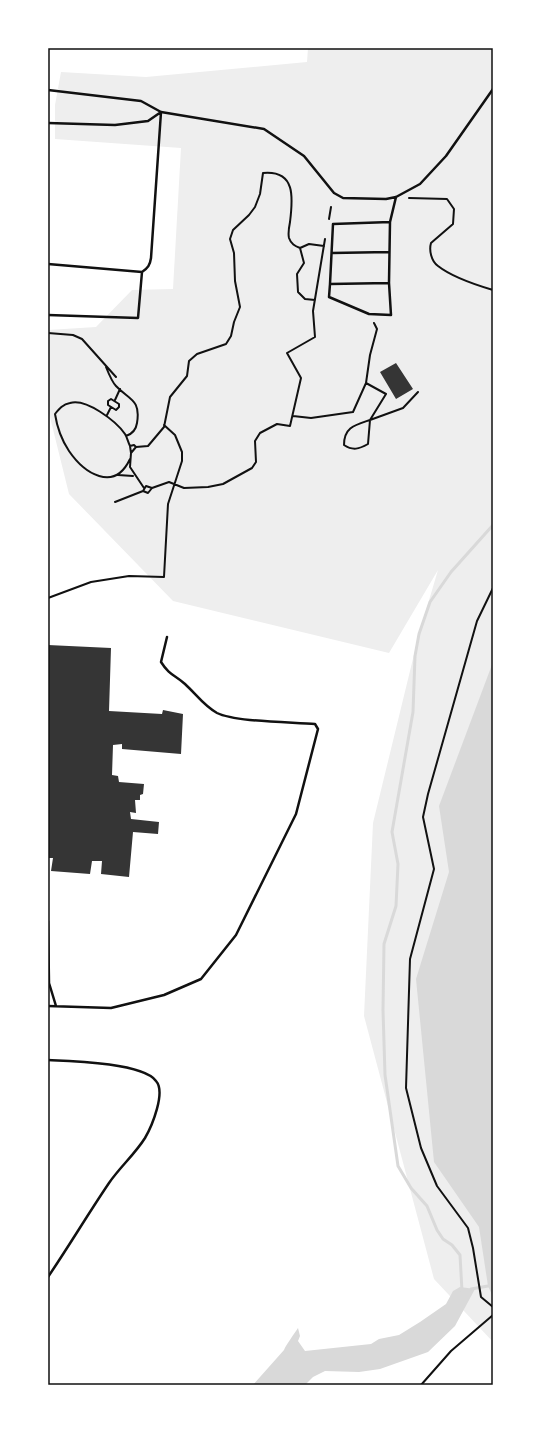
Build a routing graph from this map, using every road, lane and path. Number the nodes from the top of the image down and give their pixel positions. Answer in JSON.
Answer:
{"nodes":[{"id":1,"x":493,"y":89,"type":"edge"},
{"id":2,"x":48,"y":90,"type":"edge"},
{"id":3,"x":161,"y":112,"type":"junction"},
{"id":4,"x":48,"y":123,"type":"edge"},
{"id":5,"x":396,"y":198,"type":"junction"},
{"id":6,"x":332,"y":207,"type":"dead end"},
{"id":7,"x":328,"y":222,"type":"dead end"},
{"id":8,"x":390,"y":222,"type":"junction"},
{"id":9,"x":325,"y":238,"type":"dead end"},
{"id":10,"x":324,"y":246,"type":"junction"},
{"id":11,"x":300,"y":248,"type":"junction"},
{"id":12,"x":389,"y":252,"type":"junction"},
{"id":13,"x":332,"y":253,"type":"junction"},
{"id":14,"x":48,"y":264,"type":"edge"},
{"id":15,"x":142,"y":272,"type":"junction"},
{"id":16,"x":389,"y":283,"type":"junction"},
{"id":17,"x":330,"y":284,"type":"junction"},
{"id":18,"x":493,"y":290,"type":"edge"},
{"id":19,"x":316,"y":300,"type":"junction"},
{"id":20,"x":48,"y":315,"type":"edge"},
{"id":21,"x":374,"y":323,"type":"dead end"},
{"id":22,"x":48,"y":333,"type":"edge"},
{"id":23,"x":106,"y":366,"type":"junction"},
{"id":24,"x":116,"y":377,"type":"dead end"},
{"id":25,"x":366,"y":383,"type":"junction"},
{"id":26,"x":120,"y":389,"type":"junction"},
{"id":27,"x":418,"y":392,"type":"dead end"},
{"id":28,"x":115,"y":400,"type":"junction"},
{"id":29,"x":111,"y":407,"type":"junction"},
{"id":30,"x":106,"y":415,"type":"junction"},
{"id":31,"x":292,"y":416,"type":"junction"},
{"id":32,"x":370,"y":420,"type":"junction"},
{"id":33,"x":164,"y":425,"type":"junction"},
{"id":34,"x":126,"y":436,"type":"junction"},
{"id":35,"x":130,"y":446,"type":"junction"},
{"id":36,"x":136,"y":448,"type":"junction"},
{"id":37,"x":131,"y":453,"type":"junction"},
{"id":38,"x":130,"y":459,"type":"junction"},
{"id":39,"x":118,"y":475,"type":"junction"},
{"id":40,"x":134,"y":476,"type":"junction"},
{"id":41,"x":174,"y":483,"type":"junction"},
{"id":42,"x":152,"y":488,"type":"junction"},
{"id":43,"x":143,"y":490,"type":"junction"},
{"id":44,"x":115,"y":502,"type":"dead end"},
{"id":45,"x":493,"y":588,"type":"edge"},
{"id":46,"x":48,"y":598,"type":"edge"},
{"id":47,"x":167,"y":638,"type":"dead end"},
{"id":48,"x":48,"y":921,"type":"edge"},
{"id":49,"x":48,"y":1006,"type":"edge"},
{"id":50,"x":56,"y":1006,"type":"junction"},
{"id":51,"x":48,"y":1060,"type":"edge"},
{"id":52,"x":48,"y":1277,"type":"edge"},
{"id":53,"x":493,"y":1307,"type":"edge"},
{"id":54,"x":493,"y":1316,"type":"edge"},
{"id":55,"x":421,"y":1385,"type":"edge"}],
"edges":[{"from":1,"to":5,"type":"lane"},
{"from":2,"to":3,"type":"lane"},
{"from":3,"to":4,"type":"lane"},
{"from":3,"to":5,"type":"lane"},
{"from":3,"to":15,"type":"lane"},
{"from":5,"to":8,"type":"lane"},
{"from":5,"to":18,"type":"path"},
{"from":6,"to":7,"type":"path"},
{"from":8,"to":12,"type":"lane"},
{"from":8,"to":13,"type":"lane"},
{"from":9,"to":10,"type":"path"},
{"from":10,"to":11,"type":"path"},
{"from":10,"to":19,"type":"path"},
{"from":11,"to":19,"type":"path"},
{"from":11,"to":33,"type":"path"},
{"from":12,"to":13,"type":"lane"},
{"from":12,"to":16,"type":"lane"},
{"from":13,"to":17,"type":"lane"},
{"from":14,"to":15,"type":"lane"},
{"from":15,"to":20,"type":"lane"},
{"from":16,"to":17,"type":"lane"},
{"from":16,"to":17,"type":"lane"},
{"from":19,"to":31,"type":"path"},
{"from":21,"to":25,"type":"path"},
{"from":22,"to":23,"type":"path"},
{"from":23,"to":24,"type":"path"},
{"from":23,"to":26,"type":"path"},
{"from":25,"to":31,"type":"path"},
{"from":25,"to":32,"type":"path"},
{"from":26,"to":28,"type":"path"},
{"from":26,"to":34,"type":"path"},
{"from":27,"to":32,"type":"path"},
{"from":28,"to":29,"type":"path"},
{"from":28,"to":29,"type":"path"},
{"from":29,"to":30,"type":"path"},
{"from":30,"to":34,"type":"path"},
{"from":30,"to":39,"type":"path"},
{"from":31,"to":41,"type":"path"},
{"from":32,"to":32,"type":"path"},
{"from":33,"to":36,"type":"path"},
{"from":33,"to":41,"type":"path"},
{"from":34,"to":35,"type":"path"},
{"from":35,"to":36,"type":"path"},
{"from":35,"to":37,"type":"path"},
{"from":36,"to":37,"type":"path"},
{"from":37,"to":38,"type":"path"},
{"from":38,"to":39,"type":"path"},
{"from":38,"to":40,"type":"path"},
{"from":39,"to":40,"type":"path"},
{"from":40,"to":43,"type":"path"},
{"from":41,"to":42,"type":"path"},
{"from":41,"to":46,"type":"path"},
{"from":42,"to":43,"type":"path"},
{"from":42,"to":43,"type":"path"},
{"from":43,"to":44,"type":"path"},
{"from":45,"to":53,"type":"path"},
{"from":47,"to":50,"type":"lane"},
{"from":48,"to":50,"type":"lane"},
{"from":49,"to":50,"type":"lane"},
{"from":51,"to":52,"type":"lane"},
{"from":54,"to":55,"type":"path"}]}
